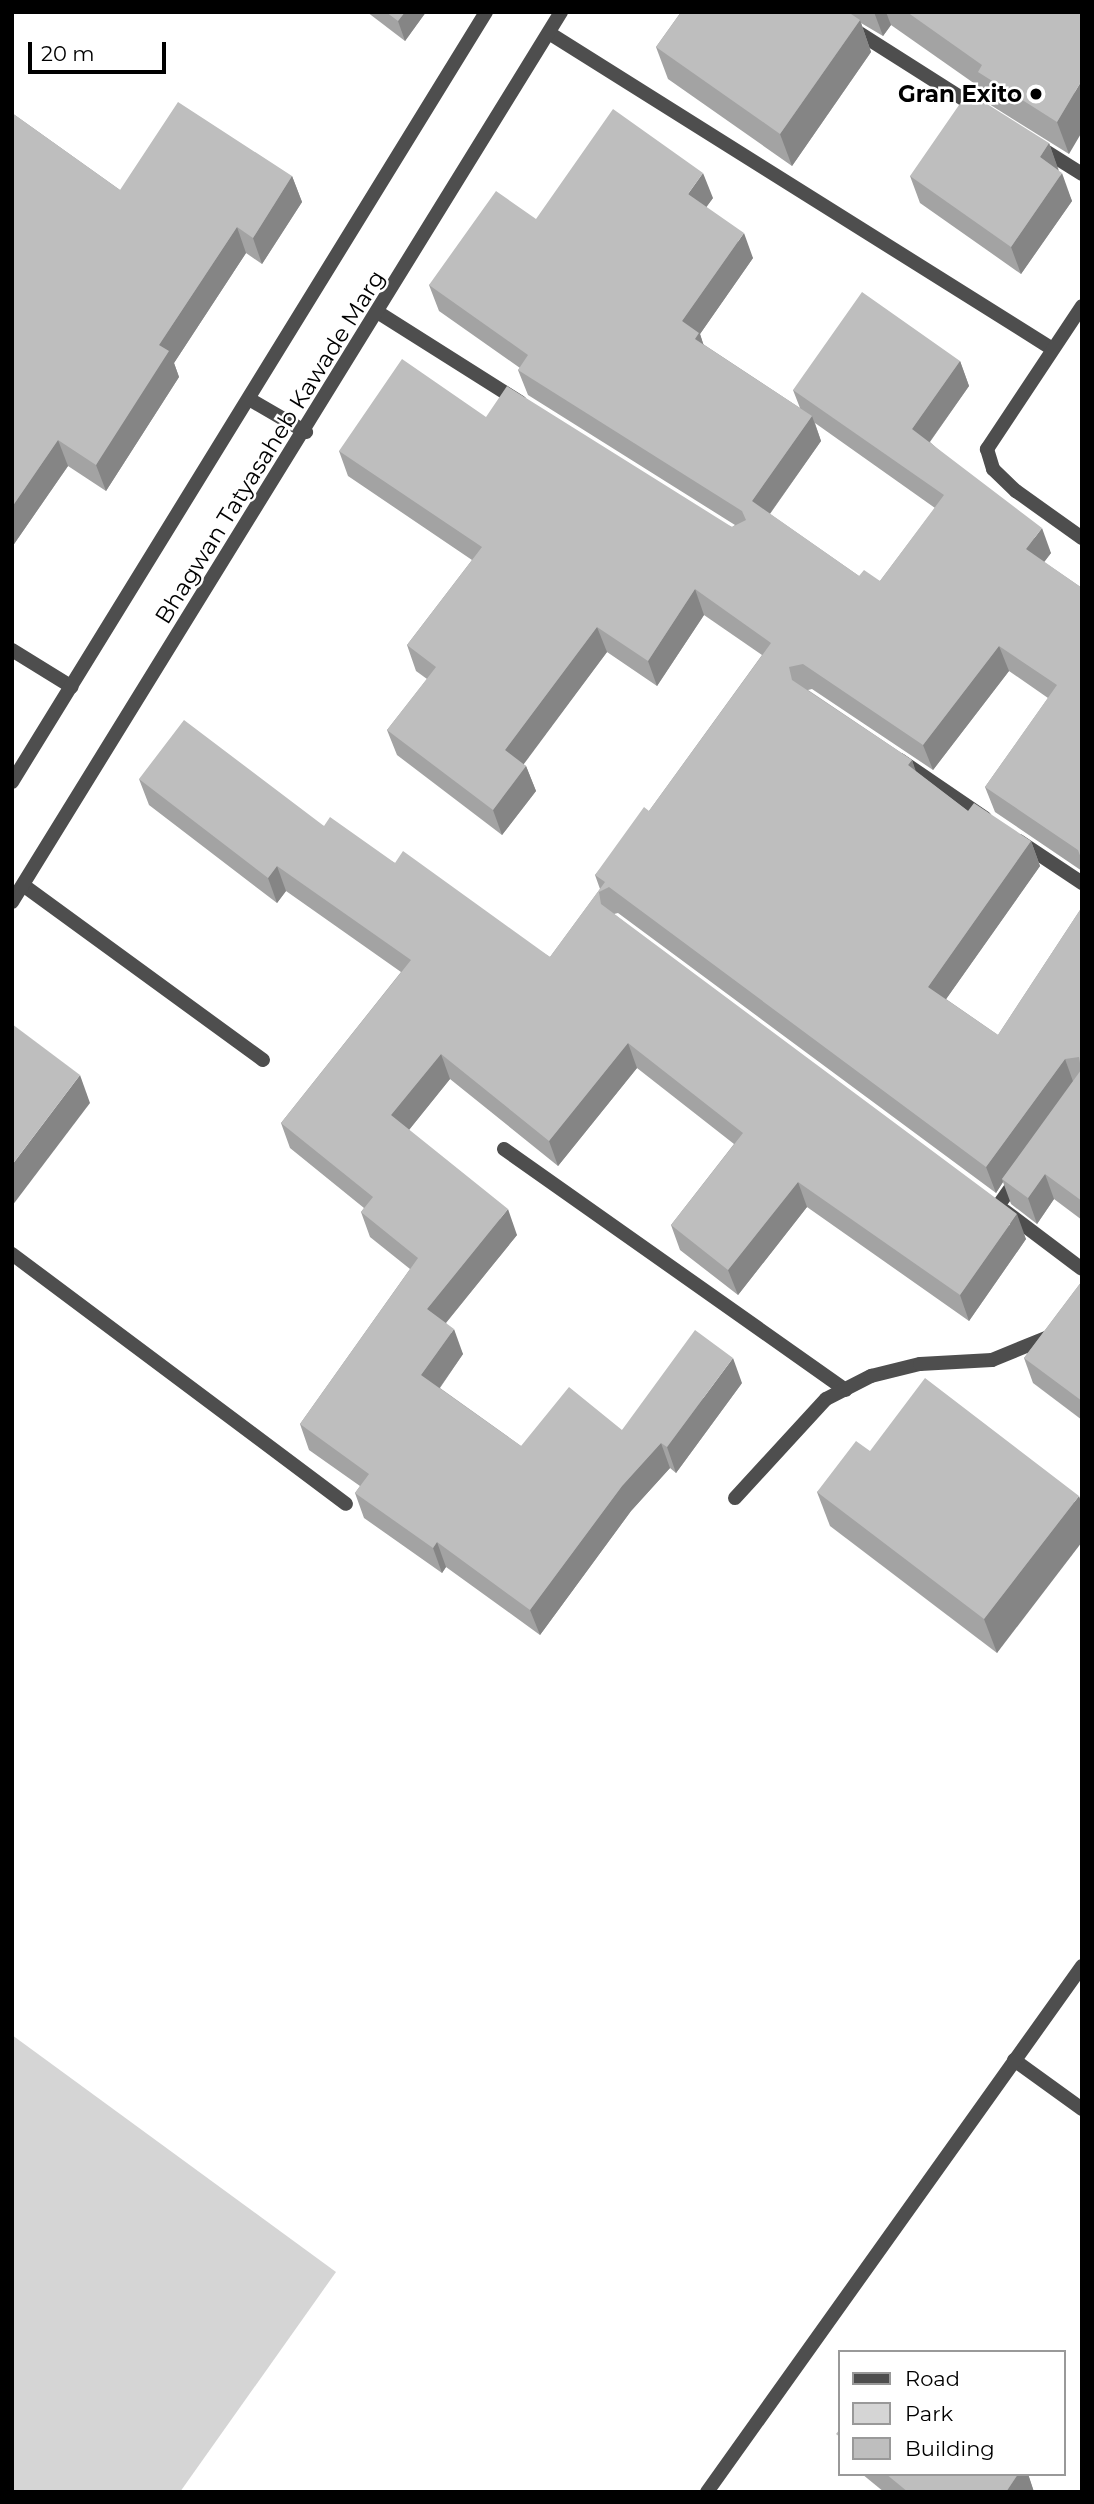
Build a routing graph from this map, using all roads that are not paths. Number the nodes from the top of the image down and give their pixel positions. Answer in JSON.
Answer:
{"nodes":[{"id":1,"x":486,"y":12,"type":"edge"},
{"id":2,"x":561,"y":12,"type":"edge"},
{"id":3,"x":826,"y":12,"type":"edge"},
{"id":4,"x":549,"y":33,"type":"junction"},
{"id":5,"x":989,"y":116,"type":"edge"},
{"id":6,"x":1024,"y":138,"type":"edge"},
{"id":7,"x":1082,"y":174,"type":"edge"},
{"id":8,"x":1082,"y":306,"type":"edge"},
{"id":9,"x":379,"y":313,"type":"junction"},
{"id":10,"x":1051,"y":348,"type":"junction"},
{"id":11,"x":249,"y":399,"type":"junction"},
{"id":12,"x":538,"y":413,"type":"edge"},
{"id":13,"x":306,"y":432,"type":"junction"},
{"id":14,"x":1082,"y":538,"type":"edge"},
{"id":15,"x":12,"y":650,"type":"edge"},
{"id":16,"x":72,"y":687,"type":"junction"},
{"id":17,"x":887,"y":751,"type":"edge"},
{"id":18,"x":12,"y":782,"type":"edge"},
{"id":19,"x":1082,"y":883,"type":"edge"},
{"id":20,"x":23,"y":885,"type":"junction"},
{"id":21,"x":12,"y":901,"type":"edge"},
{"id":22,"x":263,"y":1059,"type":"dead end"},
{"id":23,"x":504,"y":1149,"type":"dead end"},
{"id":24,"x":1028,"y":1164,"type":"edge"},
{"id":25,"x":12,"y":1254,"type":"edge"},
{"id":26,"x":1082,"y":1269,"type":"edge"},
{"id":27,"x":1058,"y":1325,"type":"edge"},
{"id":28,"x":846,"y":1390,"type":"junction"},
{"id":29,"x":735,"y":1498,"type":"dead end"},
{"id":30,"x":346,"y":1504,"type":"dead end"},
{"id":31,"x":1082,"y":1966,"type":"edge"},
{"id":32,"x":1013,"y":2060,"type":"junction"},
{"id":33,"x":1082,"y":2109,"type":"edge"},
{"id":34,"x":707,"y":2492,"type":"edge"}],
"edges":[{"from":1,"to":11,"type":"street","name":"Bhagwan Tatyasaheb Kawade Marg"},
{"from":2,"to":4,"type":"street","name":"Bhagwan Tatyasaheb Kawade Marg"},
{"from":3,"to":5,"type":"street"},
{"from":4,"to":9,"type":"street","name":"Bhagwan Tatyasaheb Kawade Marg"},
{"from":4,"to":10,"type":"street"},
{"from":6,"to":7,"type":"street"},
{"from":8,"to":10,"type":"street"},
{"from":9,"to":12,"type":"street"},
{"from":9,"to":13,"type":"street","name":"Bhagwan Tatyasaheb Kawade Marg"},
{"from":10,"to":14,"type":"street"},
{"from":11,"to":13,"type":"street"},
{"from":11,"to":16,"type":"street","name":"Bhagwan Tatyasaheb Kawade Marg"},
{"from":13,"to":20,"type":"street","name":"Bhagwan Tatyasaheb Kawade Marg"},
{"from":15,"to":16,"type":"street"},
{"from":16,"to":18,"type":"street","name":"Bhagwan Tatyasaheb Kawade Marg"},
{"from":17,"to":19,"type":"street"},
{"from":20,"to":21,"type":"street","name":"Bhagwan Tatyasaheb Kawade Marg"},
{"from":20,"to":22,"type":"street"},
{"from":23,"to":28,"type":"street"},
{"from":24,"to":26,"type":"street"},
{"from":25,"to":30,"type":"street"},
{"from":27,"to":28,"type":"street"},
{"from":28,"to":29,"type":"street"},
{"from":31,"to":32,"type":"street"},
{"from":32,"to":33,"type":"street"},
{"from":32,"to":34,"type":"street"}]}
